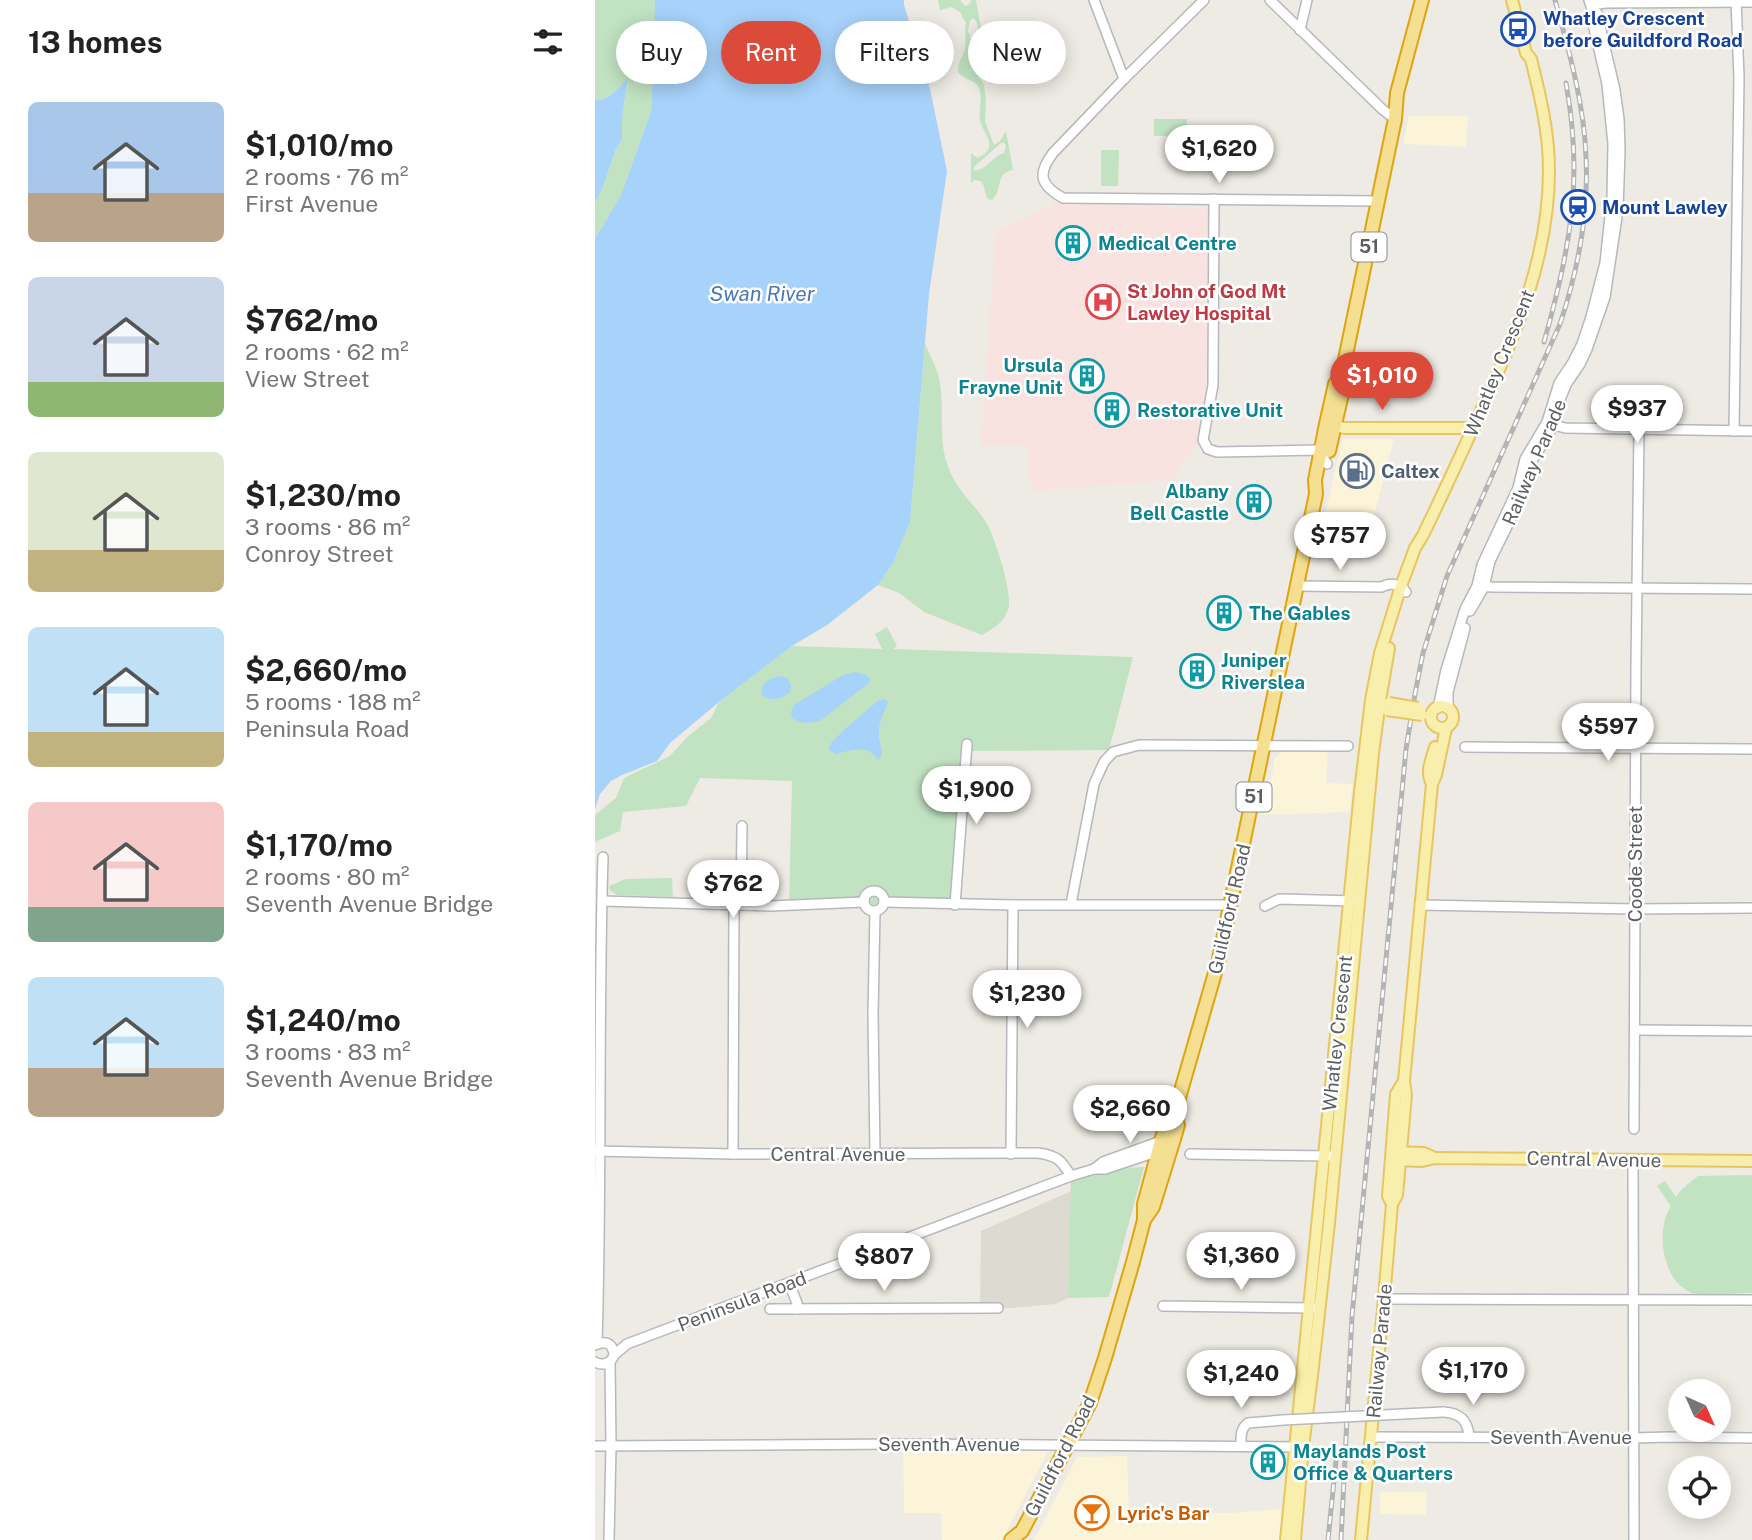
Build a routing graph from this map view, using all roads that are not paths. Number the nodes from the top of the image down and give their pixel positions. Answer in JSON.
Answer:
{"nodes":[{"id":1,"x":1094,"y":0,"type":"edge"},
{"id":2,"x":1204,"y":0,"type":"edge"},
{"id":3,"x":1270,"y":0,"type":"edge"},
{"id":4,"x":1307,"y":0,"type":"edge"},
{"id":5,"x":1422,"y":0,"type":"edge"},
{"id":6,"x":1430,"y":0,"type":"edge"},
{"id":7,"x":1512,"y":0,"type":"edge"},
{"id":8,"x":1519,"y":0,"type":"edge"},
{"id":9,"x":1737,"y":1,"type":"edge"},
{"id":10,"x":1752,"y":2,"type":"edge"},
{"id":11,"x":1591,"y":5,"type":"edge"},
{"id":12,"x":1300,"y":30,"type":"junction"},
{"id":13,"x":1531,"y":59,"type":"junction"},
{"id":14,"x":1124,"y":79,"type":"junction"},
{"id":15,"x":1395,"y":120,"type":"junction"},
{"id":16,"x":1214,"y":200,"type":"junction"},
{"id":17,"x":1378,"y":201,"type":"junction"},
{"id":18,"x":1550,"y":423,"type":"junction"},
{"id":19,"x":1330,"y":425,"type":"junction"},
{"id":20,"x":1473,"y":428,"type":"junction"},
{"id":21,"x":1639,"y":430,"type":"junction"},
{"id":22,"x":1752,"y":430,"type":"edge"},
{"id":23,"x":1734,"y":431,"type":"junction"},
{"id":24,"x":1324,"y":458,"type":"junction"},
{"id":25,"x":1298,"y":586,"type":"junction"},
{"id":26,"x":1481,"y":586,"type":"junction"},
{"id":27,"x":1638,"y":589,"type":"junction"},
{"id":28,"x":1752,"y":589,"type":"edge"},
{"id":29,"x":1401,"y":592,"type":"junction"},
{"id":30,"x":1379,"y":705,"type":"junction"},
{"id":31,"x":1435,"y":715,"type":"junction"},
{"id":32,"x":967,"y":744,"type":"dead end"},
{"id":33,"x":1265,"y":746,"type":"junction"},
{"id":34,"x":1348,"y":746,"type":"dead end"},
{"id":35,"x":1465,"y":747,"type":"dead end"},
{"id":36,"x":1636,"y":749,"type":"junction"},
{"id":37,"x":1752,"y":749,"type":"edge"},
{"id":38,"x":742,"y":826,"type":"dead end"},
{"id":39,"x":603,"y":857,"type":"dead end"},
{"id":40,"x":602,"y":901,"type":"junction"},
{"id":41,"x":1355,"y":901,"type":"junction"},
{"id":42,"x":864,"y":902,"type":"junction"},
{"id":43,"x":884,"y":902,"type":"junction"},
{"id":44,"x":1071,"y":904,"type":"junction"},
{"id":45,"x":738,"y":905,"type":"junction"},
{"id":46,"x":955,"y":905,"type":"junction"},
{"id":47,"x":1013,"y":905,"type":"junction"},
{"id":48,"x":1231,"y":905,"type":"junction"},
{"id":49,"x":1420,"y":905,"type":"junction"},
{"id":50,"x":1265,"y":906,"type":"dead end"},
{"id":51,"x":1752,"y":908,"type":"edge"},
{"id":52,"x":1635,"y":909,"type":"junction"},
{"id":53,"x":875,"y":911,"type":"junction"},
{"id":54,"x":598,"y":945,"type":"edge"},
{"id":55,"x":597,"y":1013,"type":"edge"},
{"id":56,"x":1635,"y":1030,"type":"junction"},
{"id":57,"x":1752,"y":1031,"type":"edge"},
{"id":58,"x":1634,"y":1129,"type":"dead end"},
{"id":59,"x":1164,"y":1144,"type":"junction"},
{"id":60,"x":598,"y":1151,"type":"edge"},
{"id":61,"x":875,"y":1153,"type":"junction"},
{"id":62,"x":733,"y":1154,"type":"junction"},
{"id":63,"x":1011,"y":1154,"type":"junction"},
{"id":64,"x":1190,"y":1154,"type":"dead end"},
{"id":65,"x":1330,"y":1156,"type":"junction"},
{"id":66,"x":1396,"y":1156,"type":"junction"},
{"id":67,"x":1633,"y":1160,"type":"junction"},
{"id":68,"x":1752,"y":1161,"type":"edge"},
{"id":69,"x":1071,"y":1176,"type":"junction"},
{"id":70,"x":1144,"y":1220,"type":"junction"},
{"id":71,"x":789,"y":1283,"type":"junction"},
{"id":72,"x":1384,"y":1299,"type":"junction"},
{"id":73,"x":1634,"y":1300,"type":"junction"},
{"id":74,"x":1752,"y":1300,"type":"edge"},
{"id":75,"x":1163,"y":1306,"type":"dead end"},
{"id":76,"x":997,"y":1308,"type":"dead end"},
{"id":77,"x":1315,"y":1308,"type":"junction"},
{"id":78,"x":770,"y":1309,"type":"dead end"},
{"id":79,"x":797,"y":1309,"type":"junction"},
{"id":80,"x":601,"y":1344,"type":"edge"},
{"id":81,"x":627,"y":1344,"type":"junction"},
{"id":82,"x":602,"y":1362,"type":"edge"},
{"id":83,"x":1371,"y":1437,"type":"junction"},
{"id":84,"x":1469,"y":1437,"type":"junction"},
{"id":85,"x":1633,"y":1438,"type":"junction"},
{"id":86,"x":1752,"y":1438,"type":"edge"},
{"id":87,"x":1069,"y":1444,"type":"junction"},
{"id":88,"x":595,"y":1446,"type":"edge"},
{"id":89,"x":611,"y":1446,"type":"junction"},
{"id":90,"x":1241,"y":1446,"type":"junction"},
{"id":91,"x":1299,"y":1447,"type":"junction"},
{"id":92,"x":1023,"y":1535,"type":"edge"},
{"id":93,"x":609,"y":1540,"type":"edge"},
{"id":94,"x":1011,"y":1540,"type":"edge"},
{"id":95,"x":1286,"y":1540,"type":"edge"},
{"id":96,"x":1295,"y":1540,"type":"edge"},
{"id":97,"x":1361,"y":1540,"type":"edge"},
{"id":98,"x":1634,"y":1540,"type":"edge"}],
"edges":[{"from":1,"to":14,"type":"street"},
{"from":2,"to":14,"type":"street"},
{"from":3,"to":12,"type":"street"},
{"from":4,"to":12,"type":"street"},
{"from":5,"to":15,"type":"highway","name":"Guildford Road","number":"51"},
{"from":6,"to":15,"type":"highway","name":"Guildford Road","number":"51"},
{"from":7,"to":13,"type":"main road","name":"Whatley Crescent"},
{"from":8,"to":13,"type":"main road","name":"Whatley Crescent"},
{"from":9,"to":10,"type":"street"},
{"from":9,"to":11,"type":"street"},
{"from":9,"to":23,"type":"street"},
{"from":11,"to":18,"type":"street","name":"Railway Parade"},
{"from":12,"to":15,"type":"street"},
{"from":13,"to":20,"type":"main road","name":"Whatley Crescent"},
{"from":14,"to":16,"type":"street"},
{"from":15,"to":17,"type":"highway","name":"Guildford Road","number":"51"},
{"from":16,"to":17,"type":"street"},
{"from":16,"to":24,"type":"street"},
{"from":17,"to":19,"type":"highway","name":"Guildford Road","number":"51"},
{"from":18,"to":21,"type":"street"},
{"from":18,"to":26,"type":"street","name":"Railway Parade"},
{"from":19,"to":20,"type":"main road"},
{"from":19,"to":24,"type":"highway","name":"Guildford Road","number":"51"},
{"from":20,"to":29,"type":"main road","name":"Whatley Crescent"},
{"from":21,"to":23,"type":"street"},
{"from":21,"to":27,"type":"street","name":"Coode Street"},
{"from":22,"to":23,"type":"street"},
{"from":24,"to":25,"type":"highway","name":"Guildford Road","number":"51"},
{"from":25,"to":29,"type":"street"},
{"from":25,"to":33,"type":"highway","name":"Guildford Road","number":"51"},
{"from":26,"to":27,"type":"street"},
{"from":26,"to":31,"type":"street","name":"Railway Parade"},
{"from":27,"to":28,"type":"street"},
{"from":27,"to":36,"type":"street","name":"Coode Street"},
{"from":29,"to":30,"type":"main road","name":"Whatley Crescent"},
{"from":30,"to":31,"type":"main road","bridge":true},
{"from":30,"to":41,"type":"main road","name":"Whatley Crescent"},
{"from":31,"to":49,"type":"main road","name":"Railway Parade"},
{"from":32,"to":46,"type":"street"},
{"from":33,"to":34,"type":"street"},
{"from":33,"to":44,"type":"street"},
{"from":33,"to":48,"type":"highway","name":"Guildford Road","number":"51"},
{"from":35,"to":36,"type":"street"},
{"from":36,"to":37,"type":"street"},
{"from":36,"to":52,"type":"street","name":"Coode Street"},
{"from":38,"to":45,"type":"street"},
{"from":39,"to":40,"type":"street"},
{"from":40,"to":45,"type":"street"},
{"from":40,"to":54,"type":"street"},
{"from":41,"to":50,"type":"street"},
{"from":41,"to":65,"type":"main road","name":"Whatley Crescent"},
{"from":42,"to":43,"type":"street"},
{"from":42,"to":45,"type":"street"},
{"from":42,"to":53,"type":"street"},
{"from":43,"to":46,"type":"street"},
{"from":43,"to":53,"type":"street"},
{"from":44,"to":47,"type":"street"},
{"from":44,"to":48,"type":"street"},
{"from":45,"to":62,"type":"street"},
{"from":46,"to":47,"type":"street"},
{"from":47,"to":63,"type":"street"},
{"from":48,"to":59,"type":"highway","name":"Guildford Road","number":"51"},
{"from":49,"to":52,"type":"street"},
{"from":49,"to":66,"type":"main road","name":"Railway Parade"},
{"from":51,"to":52,"type":"street"},
{"from":52,"to":56,"type":"street","name":"Coode Street"},
{"from":53,"to":61,"type":"street"},
{"from":54,"to":55,"type":"street"},
{"from":55,"to":60,"type":"street"},
{"from":56,"to":57,"type":"street"},
{"from":56,"to":58,"type":"street","name":"Coode Street"},
{"from":59,"to":69,"type":"street","name":"Peninsula Road"},
{"from":59,"to":70,"type":"highway","name":"Guildford Road","number":"51"},
{"from":59,"to":70,"type":"highway","name":"Guildford Road","number":"51"},
{"from":60,"to":62,"type":"street","name":"Central Avenue"},
{"from":60,"to":80,"type":"street"},
{"from":61,"to":62,"type":"street","name":"Central Avenue"},
{"from":61,"to":63,"type":"street","name":"Central Avenue"},
{"from":63,"to":69,"type":"street","name":"Central Avenue"},
{"from":64,"to":65,"type":"street"},
{"from":65,"to":77,"type":"main road","name":"Whatley Crescent"},
{"from":66,"to":67,"type":"main road","name":"Central Avenue"},
{"from":66,"to":72,"type":"main road","name":"Railway Parade"},
{"from":67,"to":68,"type":"main road","name":"Central Avenue"},
{"from":67,"to":73,"type":"street"},
{"from":69,"to":71,"type":"street","name":"Peninsula Road"},
{"from":70,"to":87,"type":"highway","name":"Guildford Road","number":"51"},
{"from":71,"to":79,"type":"street"},
{"from":71,"to":81,"type":"street","name":"Peninsula Road"},
{"from":72,"to":73,"type":"street"},
{"from":72,"to":83,"type":"main road","name":"Railway Parade"},
{"from":73,"to":74,"type":"street"},
{"from":73,"to":85,"type":"street"},
{"from":75,"to":77,"type":"street"},
{"from":76,"to":79,"type":"street"},
{"from":77,"to":91,"type":"main road","name":"Whatley Crescent"},
{"from":78,"to":79,"type":"street"},
{"from":80,"to":81,"type":"street","name":"Peninsula Road"},
{"from":80,"to":82,"type":"street"},
{"from":81,"to":82,"type":"street","name":"Peninsula Road"},
{"from":82,"to":89,"type":"street"},
{"from":83,"to":84,"type":"street","name":"Seventh Avenue"},
{"from":83,"to":97,"type":"main road","name":"Railway Parade"},
{"from":84,"to":85,"type":"street","name":"Seventh Avenue"},
{"from":84,"to":90,"type":"street","bridge":true},
{"from":85,"to":86,"type":"street","name":"Seventh Avenue"},
{"from":85,"to":98,"type":"street"},
{"from":87,"to":89,"type":"street","name":"Seventh Avenue"},
{"from":87,"to":90,"type":"street","name":"Seventh Avenue"},
{"from":87,"to":92,"type":"highway","name":"Guildford Road","number":"51"},
{"from":88,"to":89,"type":"street","name":"Seventh Avenue"},
{"from":89,"to":93,"type":"street"},
{"from":90,"to":91,"type":"street","name":"Seventh Avenue"},
{"from":91,"to":95,"type":"main road","name":"Whatley Crescent"},
{"from":91,"to":96,"type":"main road","name":"Whatley Crescent"},
{"from":92,"to":94,"type":"highway","name":"Guildford Road","number":"51"}]}
